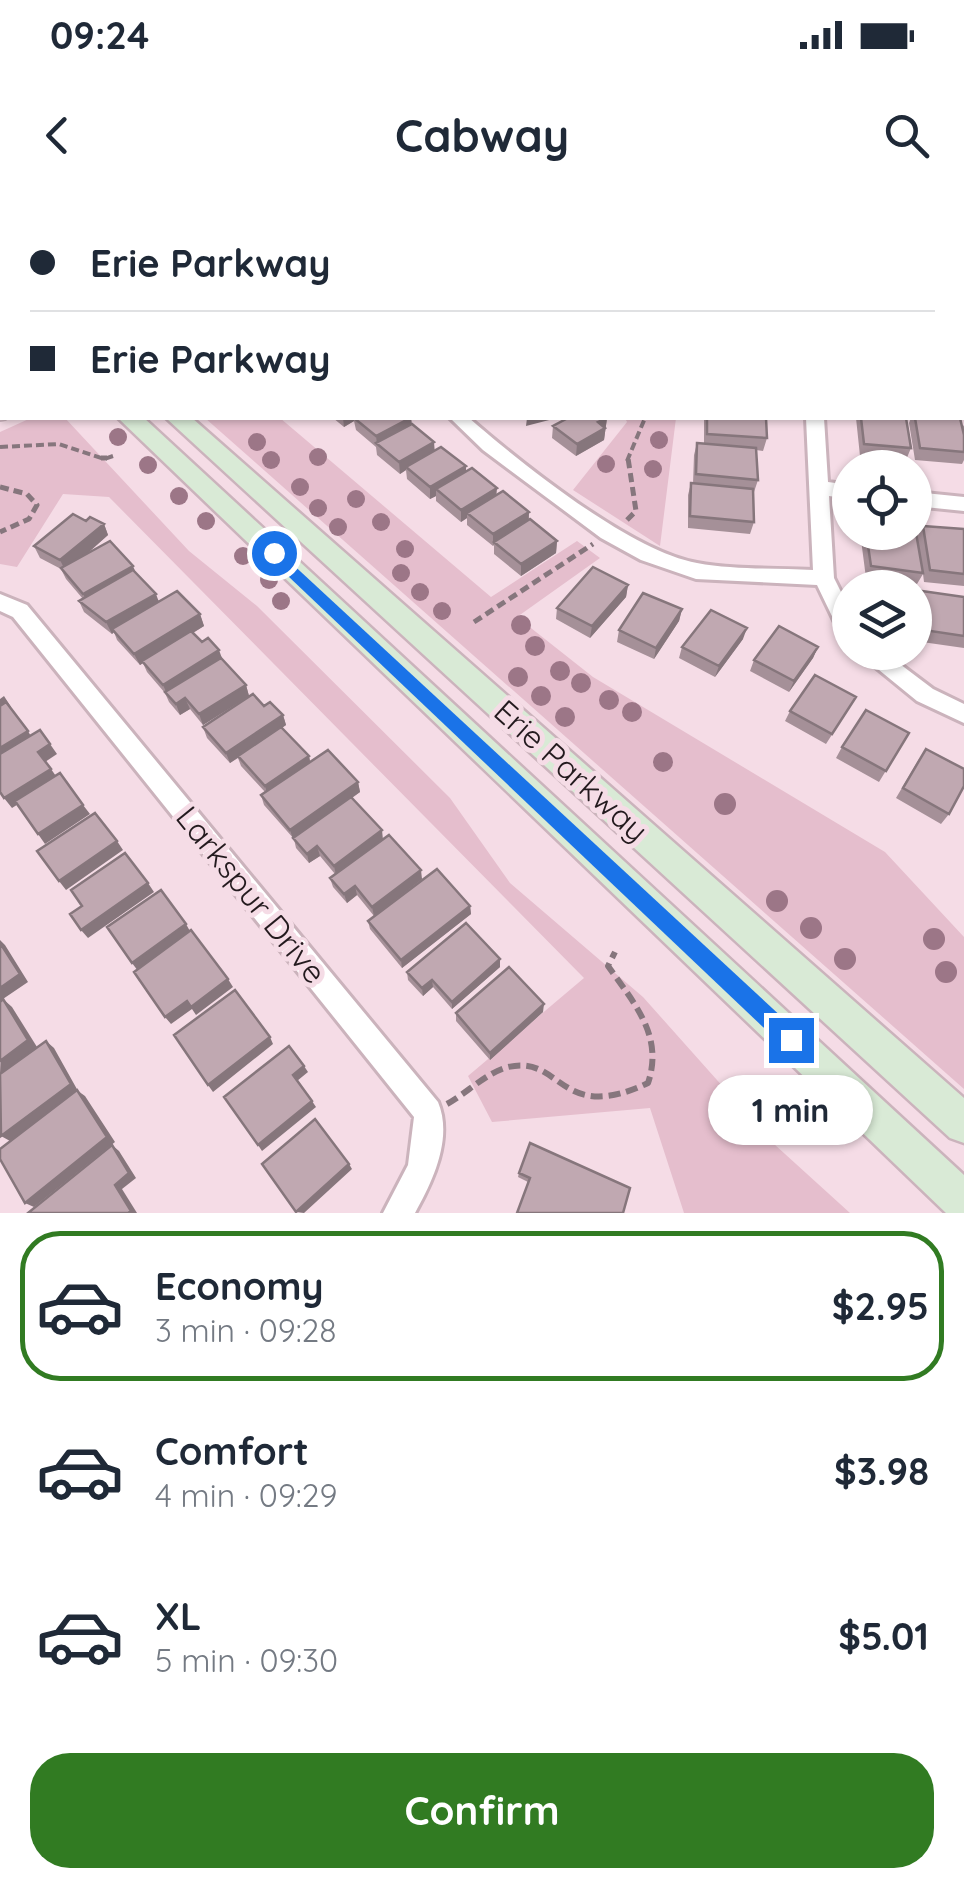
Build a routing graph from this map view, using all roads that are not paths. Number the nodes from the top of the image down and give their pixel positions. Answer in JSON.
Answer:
{"nodes":[{"id":1,"x":132,"y":420,"type":"edge"},
{"id":2,"x":180,"y":420,"type":"edge"},
{"id":3,"x":461,"y":420,"type":"edge"},
{"id":4,"x":815,"y":420,"type":"edge"},
{"id":5,"x":820,"y":488,"type":"junction"},
{"id":6,"x":832,"y":490,"type":"edge"},
{"id":7,"x":932,"y":501,"type":"edge"},
{"id":8,"x":964,"y":504,"type":"edge"},
{"id":9,"x":824,"y":578,"type":"junction"},
{"id":10,"x":832,"y":594,"type":"edge"},
{"id":11,"x":0,"y":602,"type":"edge"},
{"id":12,"x":891,"y":670,"type":"edge"},
{"id":13,"x":964,"y":714,"type":"edge"},
{"id":14,"x":964,"y":1124,"type":"edge"},
{"id":15,"x":964,"y":1202,"type":"edge"},
{"id":16,"x":398,"y":1213,"type":"edge"}],
"edges":[{"from":1,"to":15,"type":"main road","name":"Erie Parkway"},
{"from":2,"to":14,"type":"main road","name":"Erie Parkway"},
{"from":3,"to":9,"type":"street"},
{"from":4,"to":5,"type":"street"},
{"from":5,"to":6,"type":"street"},
{"from":5,"to":9,"type":"street"},
{"from":7,"to":8,"type":"street"},
{"from":9,"to":10,"type":"street"},
{"from":11,"to":16,"type":"street","name":"Larkspur Drive"},
{"from":12,"to":13,"type":"street"}]}
